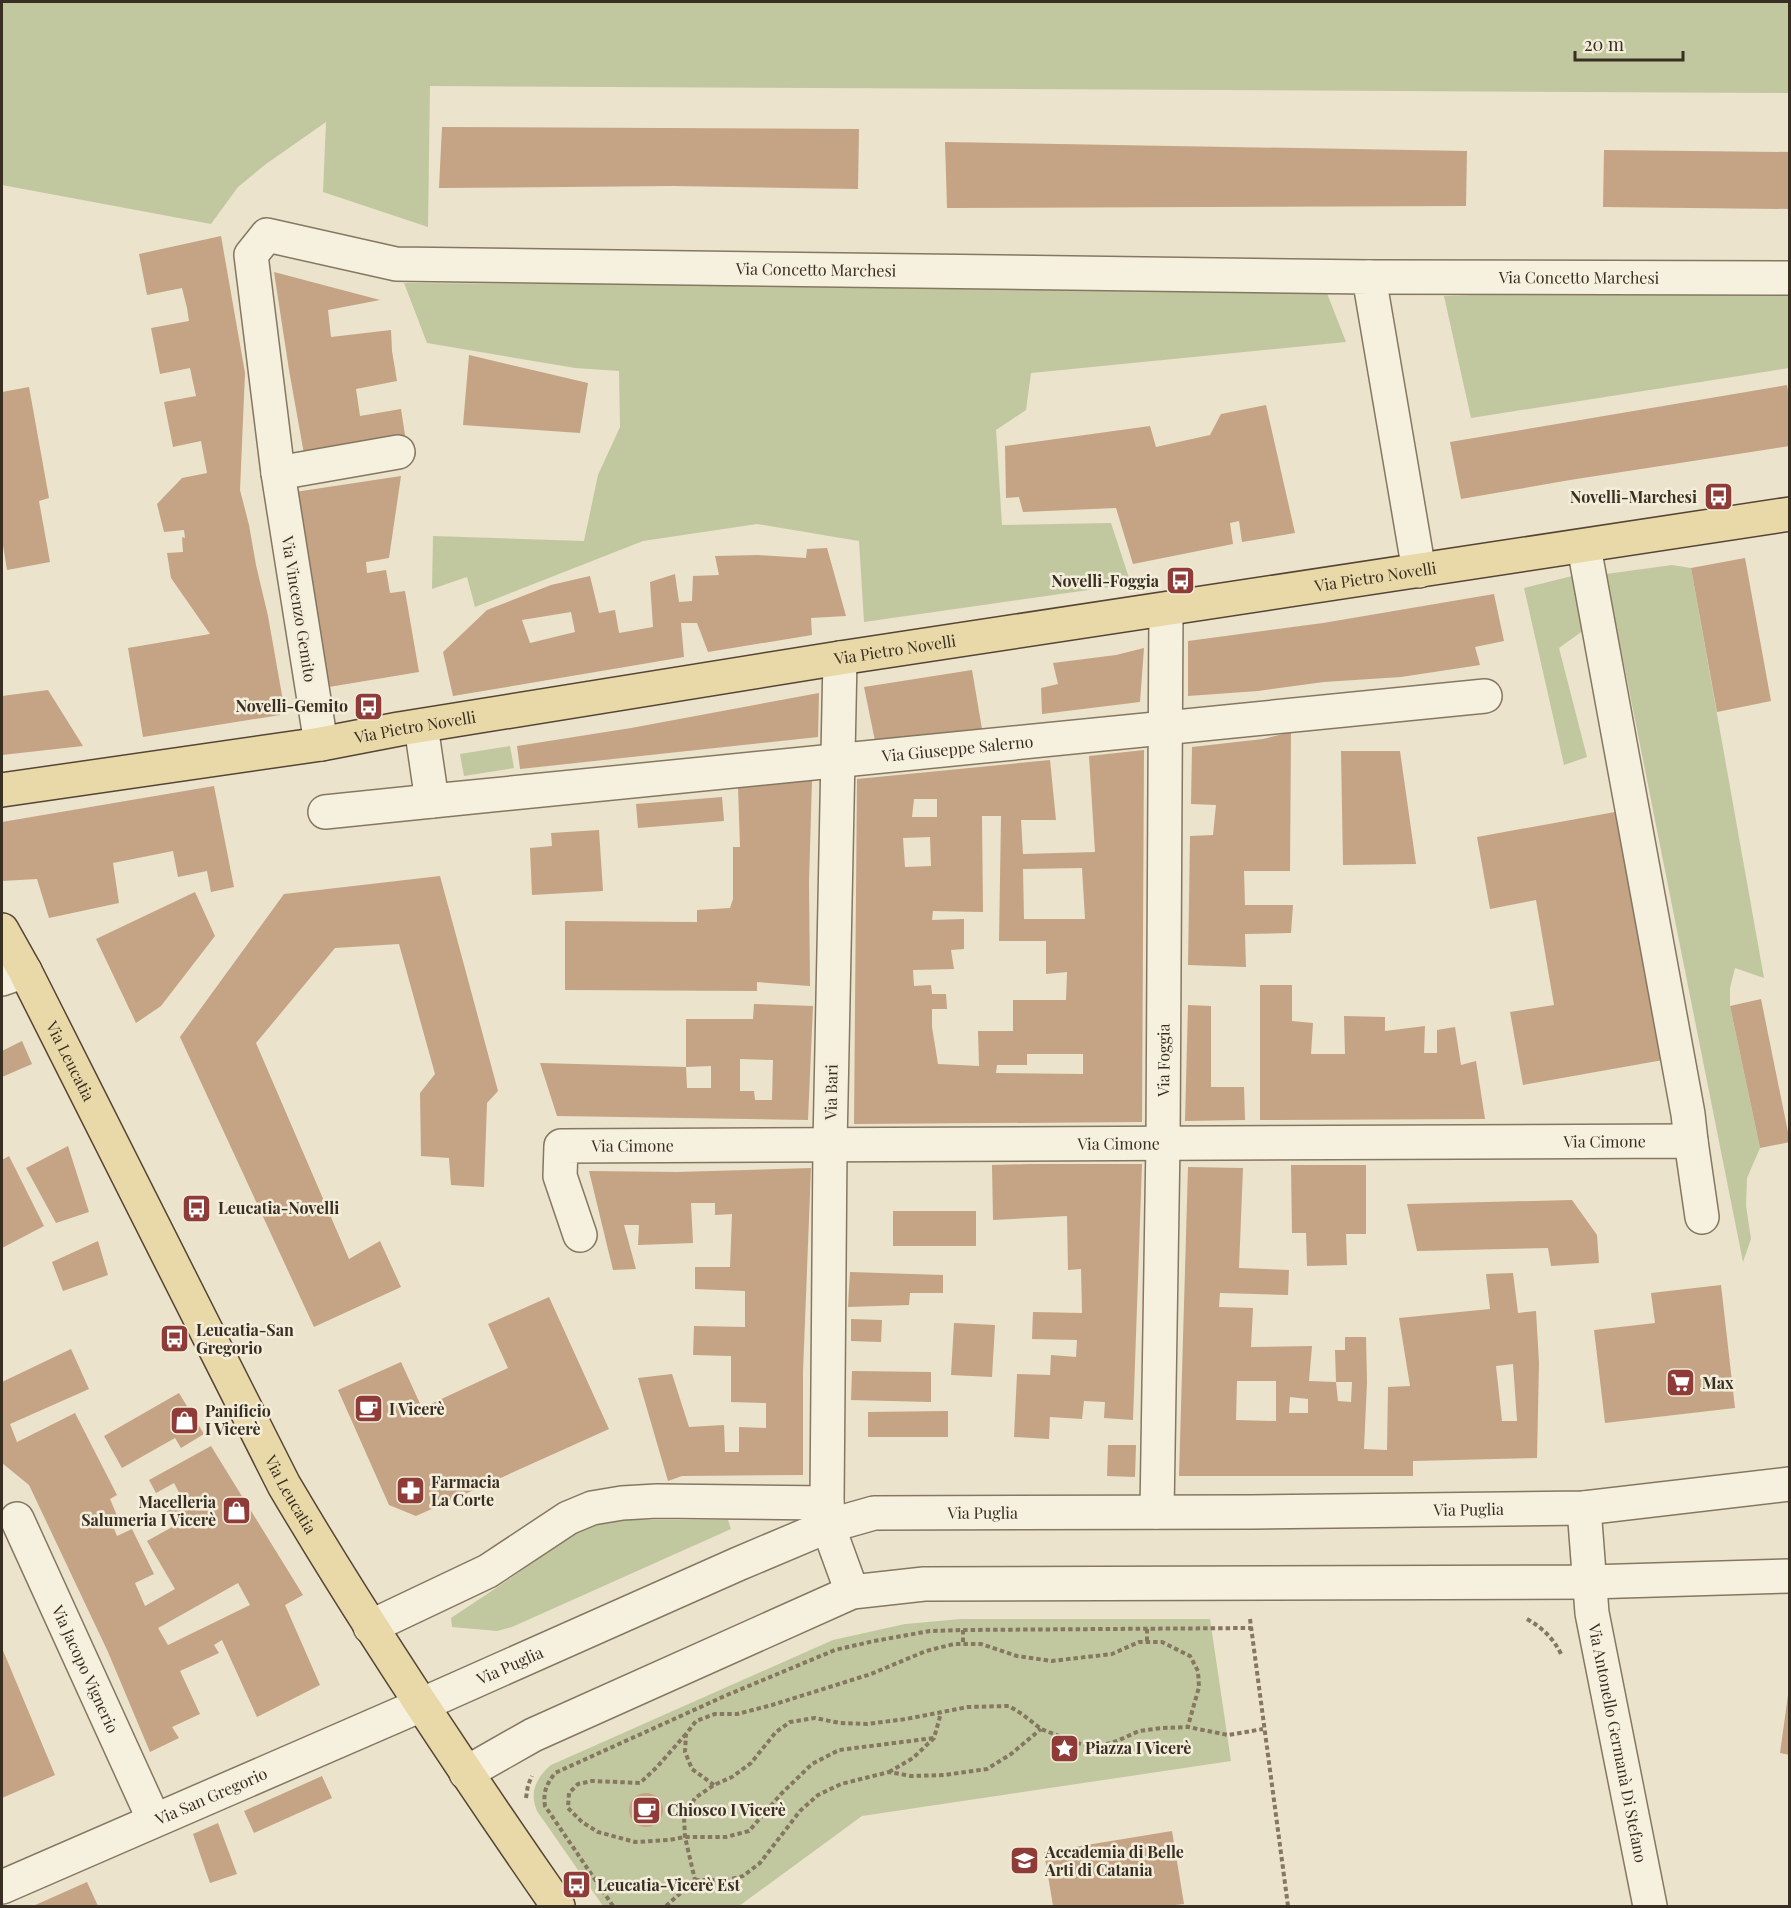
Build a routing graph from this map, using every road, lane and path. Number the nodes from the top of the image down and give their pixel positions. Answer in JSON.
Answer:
{"nodes":[{"id":1,"x":267,"y":235,"type":"joint"},
{"id":2,"x":1369,"y":277,"type":"junction"},
{"id":3,"x":1790,"y":278,"type":"edge"},
{"id":4,"x":398,"y":452,"type":"dead end"},
{"id":5,"x":278,"y":473,"type":"junction"},
{"id":6,"x":1790,"y":514,"type":"edge"},
{"id":7,"x":1584,"y":547,"type":"junction"},
{"id":8,"x":1419,"y":571,"type":"junction"},
{"id":9,"x":1166,"y":610,"type":"junction"},
{"id":10,"x":840,"y":658,"type":"junction"},
{"id":11,"x":1485,"y":696,"type":"dead end"},
{"id":12,"x":421,"y":726,"type":"junction"},
{"id":13,"x":1166,"y":728,"type":"junction"},
{"id":14,"x":321,"y":744,"type":"junction"},
{"id":15,"x":838,"y":760,"type":"junction"},
{"id":16,"x":2,"y":790,"type":"edge"},
{"id":17,"x":432,"y":801,"type":"junction"},
{"id":18,"x":325,"y":812,"type":"dead end"},
{"id":19,"x":2,"y":930,"type":"edge"},
{"id":20,"x":13,"y":975,"type":"edge"},
{"id":21,"x":1691,"y":1141,"type":"junction"},
{"id":22,"x":1163,"y":1142,"type":"junction"},
{"id":23,"x":830,"y":1145,"type":"junction"},
{"id":24,"x":1702,"y":1217,"type":"dead end"},
{"id":25,"x":580,"y":1235,"type":"dead end"},
{"id":26,"x":1790,"y":1484,"type":"edge"},
{"id":27,"x":1584,"y":1508,"type":"junction"},
{"id":28,"x":1157,"y":1512,"type":"junction"},
{"id":29,"x":828,"y":1514,"type":"junction"},
{"id":30,"x":17,"y":1519,"type":"dead end"},
{"id":31,"x":1790,"y":1576,"type":"edge"},
{"id":32,"x":1589,"y":1582,"type":"junction"},
{"id":33,"x":852,"y":1592,"type":"junction"},
{"id":34,"x":1522,"y":1617,"type":"dead end"},
{"id":35,"x":1250,"y":1619,"type":"dead end"},
{"id":36,"x":370,"y":1627,"type":"junction"},
{"id":37,"x":1251,"y":1628,"type":"junction"},
{"id":38,"x":1147,"y":1629,"type":"junction"},
{"id":39,"x":963,"y":1630,"type":"junction"},
{"id":40,"x":1148,"y":1641,"type":"junction"},
{"id":41,"x":963,"y":1644,"type":"junction"},
{"id":42,"x":1566,"y":1664,"type":"dead end"},
{"id":43,"x":421,"y":1705,"type":"junction"},
{"id":44,"x":698,"y":1710,"type":"junction"},
{"id":45,"x":942,"y":1713,"type":"junction"},
{"id":46,"x":703,"y":1718,"type":"junction"},
{"id":47,"x":1188,"y":1727,"type":"junction"},
{"id":48,"x":1263,"y":1729,"type":"junction"},
{"id":49,"x":1041,"y":1730,"type":"junction"},
{"id":50,"x":686,"y":1734,"type":"junction"},
{"id":51,"x":934,"y":1738,"type":"junction"},
{"id":52,"x":535,"y":1772,"type":"dead end"},
{"id":53,"x":889,"y":1772,"type":"junction"},
{"id":54,"x":466,"y":1773,"type":"junction"},
{"id":55,"x":714,"y":1785,"type":"junction"},
{"id":56,"x":526,"y":1803,"type":"dead end"},
{"id":57,"x":153,"y":1820,"type":"junction"},
{"id":58,"x":685,"y":1837,"type":"junction"},
{"id":59,"x":695,"y":1880,"type":"junction"},
{"id":60,"x":2,"y":1887,"type":"edge"},
{"id":61,"x":558,"y":1906,"type":"edge"},
{"id":62,"x":613,"y":1906,"type":"edge"},
{"id":63,"x":666,"y":1906,"type":"edge"},
{"id":64,"x":1288,"y":1906,"type":"edge"},
{"id":65,"x":1650,"y":1906,"type":"edge"}],
"edges":[{"from":1,"to":2,"type":"street","name":"Via Concetto Marchesi"},
{"from":1,"to":5,"type":"street","name":"Via Vincenzo Gemito"},
{"from":2,"to":3,"type":"street","name":"Via Concetto Marchesi"},
{"from":2,"to":8,"type":"street"},
{"from":4,"to":5,"type":"street"},
{"from":5,"to":14,"type":"street","name":"Via Vincenzo Gemito"},
{"from":6,"to":7,"type":"main road","name":"Via Pietro Novelli"},
{"from":7,"to":8,"type":"main road","name":"Via Pietro Novelli"},
{"from":7,"to":21,"type":"street"},
{"from":8,"to":9,"type":"main road","name":"Via Pietro Novelli"},
{"from":9,"to":10,"type":"main road","name":"Via Pietro Novelli"},
{"from":9,"to":13,"type":"street","name":"Via Foggia"},
{"from":10,"to":12,"type":"main road","name":"Via Pietro Novelli"},
{"from":10,"to":15,"type":"street","name":"Via Bari"},
{"from":11,"to":13,"type":"street","name":"Via Giuseppe Salerno"},
{"from":12,"to":14,"type":"main road","name":"Via Pietro Novelli"},
{"from":12,"to":17,"type":"street"},
{"from":13,"to":15,"type":"street","name":"Via Giuseppe Salerno"},
{"from":13,"to":22,"type":"street","name":"Via Foggia"},
{"from":14,"to":16,"type":"main road","name":"Via Pietro Novelli"},
{"from":15,"to":17,"type":"street","name":"Via Giuseppe Salerno"},
{"from":15,"to":23,"type":"street","name":"Via Bari"},
{"from":17,"to":18,"type":"street","name":"Via Giuseppe Salerno"},
{"from":19,"to":20,"type":"main road","name":"Via Leucatia"},
{"from":20,"to":36,"type":"main road","name":"Via Leucatia"},
{"from":21,"to":22,"type":"street","name":"Via Cimone"},
{"from":21,"to":24,"type":"street"},
{"from":22,"to":23,"type":"street","name":"Via Cimone"},
{"from":22,"to":28,"type":"street","name":"Via Foggia"},
{"from":23,"to":25,"type":"street","name":"Via Cimone"},
{"from":23,"to":29,"type":"street","name":"Via Bari"},
{"from":26,"to":27,"type":"street","name":"Via Puglia"},
{"from":27,"to":28,"type":"street","name":"Via Puglia"},
{"from":27,"to":32,"type":"street"},
{"from":28,"to":29,"type":"street","name":"Via Puglia"},
{"from":29,"to":33,"type":"street"},
{"from":29,"to":36,"type":"street","name":"Via Puglia"},
{"from":29,"to":43,"type":"street","name":"Via Puglia"},
{"from":30,"to":57,"type":"street","name":"Via Jacopo Vignerio"},
{"from":31,"to":32,"type":"street"},
{"from":32,"to":33,"type":"street"},
{"from":32,"to":65,"type":"street","name":"Via Antonello Germanà Di Stefano"},
{"from":33,"to":54,"type":"street"},
{"from":34,"to":42,"type":"path"},
{"from":35,"to":37,"type":"path"},
{"from":36,"to":43,"type":"main road","name":"Via Leucatia"},
{"from":37,"to":38,"type":"path"},
{"from":37,"to":48,"type":"path"},
{"from":38,"to":39,"type":"path"},
{"from":38,"to":40,"type":"path"},
{"from":39,"to":41,"type":"path"},
{"from":39,"to":44,"type":"path"},
{"from":40,"to":41,"type":"path"},
{"from":40,"to":47,"type":"path"},
{"from":41,"to":46,"type":"path"},
{"from":43,"to":54,"type":"main road","name":"Via Leucatia"},
{"from":43,"to":57,"type":"street","name":"Via San Gregorio"},
{"from":44,"to":46,"type":"path"},
{"from":44,"to":62,"type":"path"},
{"from":45,"to":49,"type":"path"},
{"from":45,"to":51,"type":"path"},
{"from":45,"to":55,"type":"path"},
{"from":46,"to":50,"type":"path"},
{"from":47,"to":48,"type":"path"},
{"from":47,"to":49,"type":"path"},
{"from":48,"to":64,"type":"path"},
{"from":49,"to":53,"type":"path"},
{"from":50,"to":55,"type":"path"},
{"from":50,"to":58,"type":"path"},
{"from":51,"to":53,"type":"path"},
{"from":51,"to":58,"type":"path"},
{"from":52,"to":56,"type":"path"},
{"from":53,"to":59,"type":"path"},
{"from":54,"to":61,"type":"main road","name":"Via Leucatia"},
{"from":55,"to":58,"type":"path"},
{"from":57,"to":60,"type":"street","name":"Via San Gregorio"},
{"from":58,"to":59,"type":"path"},
{"from":59,"to":63,"type":"path"}]}
